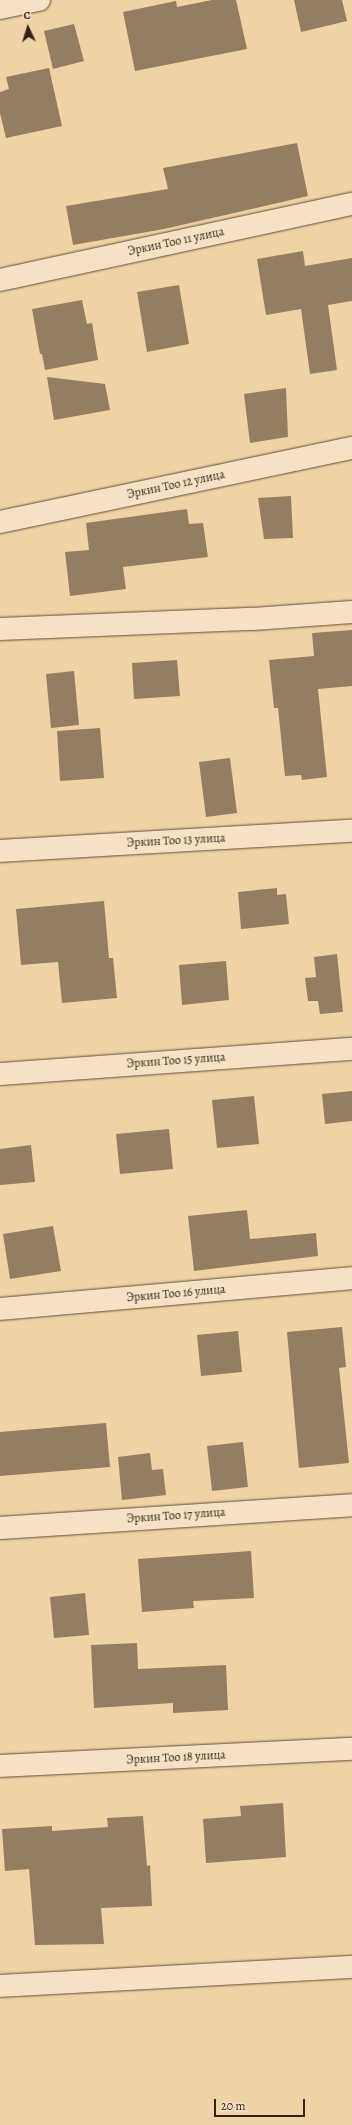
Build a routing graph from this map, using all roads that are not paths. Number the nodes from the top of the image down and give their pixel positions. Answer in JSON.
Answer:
{"nodes":[{"id":1,"x":39,"y":0,"type":"edge"},
{"id":2,"x":0,"y":8,"type":"edge"},
{"id":3,"x":352,"y":204,"type":"edge"},
{"id":4,"x":0,"y":280,"type":"edge"},
{"id":5,"x":352,"y":448,"type":"edge"},
{"id":6,"x":0,"y":522,"type":"edge"},
{"id":7,"x":352,"y":612,"type":"edge"},
{"id":8,"x":0,"y":629,"type":"edge"},
{"id":9,"x":352,"y":831,"type":"edge"},
{"id":10,"x":0,"y":851,"type":"edge"},
{"id":11,"x":352,"y":1049,"type":"edge"},
{"id":12,"x":0,"y":1074,"type":"edge"},
{"id":13,"x":352,"y":1278,"type":"edge"},
{"id":14,"x":0,"y":1309,"type":"edge"},
{"id":15,"x":352,"y":1505,"type":"edge"},
{"id":16,"x":0,"y":1528,"type":"edge"},
{"id":17,"x":352,"y":1749,"type":"edge"},
{"id":18,"x":0,"y":1766,"type":"edge"},
{"id":19,"x":352,"y":1966,"type":"edge"},
{"id":20,"x":0,"y":1986,"type":"edge"}],
"edges":[{"from":1,"to":2,"type":"street"},
{"from":3,"to":4,"type":"street","name":"Эркин Тоо 11 улица"},
{"from":5,"to":6,"type":"street","name":"Эркин Тоо 12 улица"},
{"from":7,"to":8,"type":"street"},
{"from":9,"to":10,"type":"street","name":"Эркин Тоо 13 улица"},
{"from":11,"to":12,"type":"street","name":"Эркин Тоо 15 улица"},
{"from":13,"to":14,"type":"street","name":"Эркин Тоо 16 улица"},
{"from":15,"to":16,"type":"street","name":"Эркин Тоо 17 улица"},
{"from":17,"to":18,"type":"street","name":"Эркин Тоо 18 улица"},
{"from":19,"to":20,"type":"street"}]}
